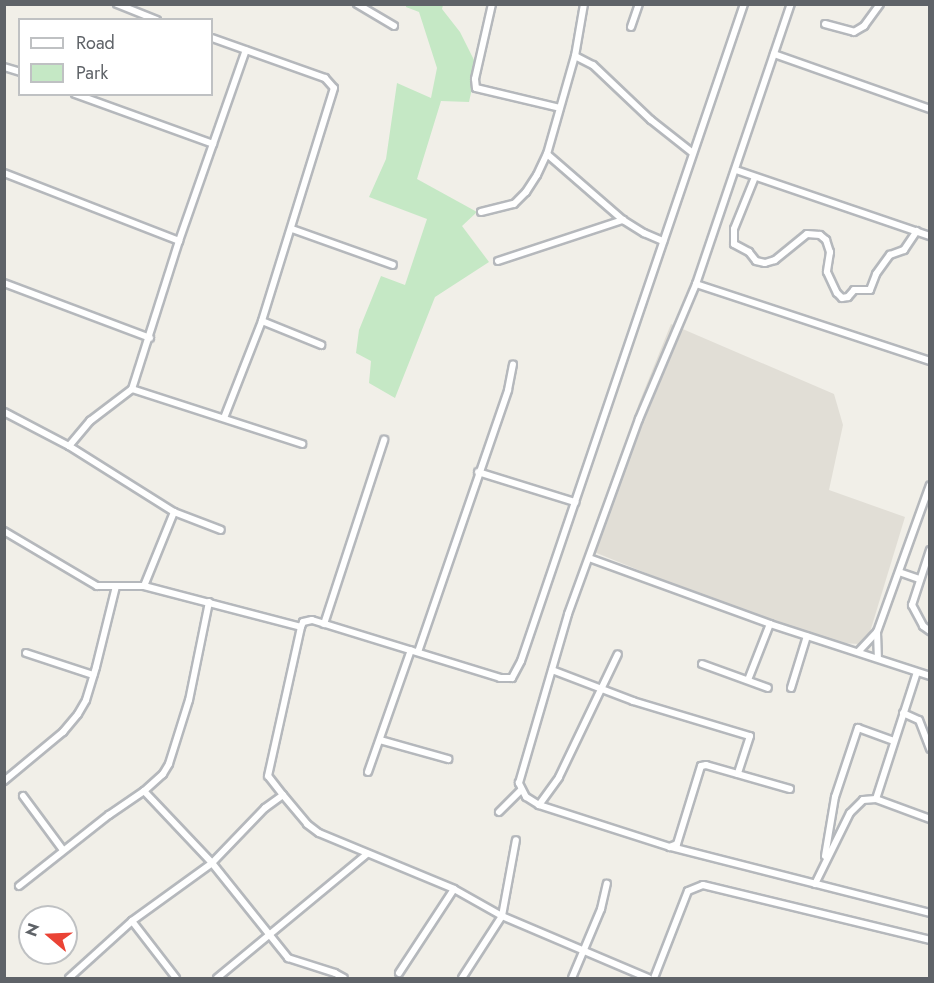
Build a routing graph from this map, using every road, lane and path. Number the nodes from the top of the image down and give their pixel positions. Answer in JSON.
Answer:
{"nodes":[{"id":1,"x":117,"y":4,"type":"edge"},
{"id":2,"x":357,"y":4,"type":"edge"},
{"id":3,"x":492,"y":4,"type":"edge"},
{"id":4,"x":584,"y":4,"type":"edge"},
{"id":5,"x":639,"y":4,"type":"edge"},
{"id":6,"x":744,"y":4,"type":"edge"},
{"id":7,"x":791,"y":4,"type":"edge"},
{"id":8,"x":880,"y":4,"type":"edge"},
{"id":9,"x":152,"y":18,"type":"edge"},
{"id":10,"x":825,"y":24,"type":"dead end"},
{"id":11,"x":394,"y":26,"type":"dead end"},
{"id":12,"x":631,"y":27,"type":"dead end"},
{"id":13,"x":213,"y":39,"type":"edge"},
{"id":14,"x":246,"y":50,"type":"junction"},
{"id":15,"x":774,"y":54,"type":"junction"},
{"id":16,"x":575,"y":56,"type":"junction"},
{"id":17,"x":81,"y":96,"type":"edge"},
{"id":18,"x":560,"y":108,"type":"junction"},
{"id":19,"x":930,"y":109,"type":"edge"},
{"id":20,"x":213,"y":144,"type":"junction"},
{"id":21,"x":693,"y":153,"type":"junction"},
{"id":22,"x":548,"y":154,"type":"junction"},
{"id":23,"x":736,"y":170,"type":"junction"},
{"id":24,"x":4,"y":173,"type":"edge"},
{"id":25,"x":754,"y":177,"type":"junction"},
{"id":26,"x":481,"y":212,"type":"dead end"},
{"id":27,"x":623,"y":220,"type":"junction"},
{"id":28,"x":292,"y":229,"type":"junction"},
{"id":29,"x":917,"y":231,"type":"junction"},
{"id":30,"x":930,"y":236,"type":"edge"},
{"id":31,"x":179,"y":241,"type":"junction"},
{"id":32,"x":663,"y":241,"type":"junction"},
{"id":33,"x":498,"y":261,"type":"dead end"},
{"id":34,"x":393,"y":265,"type":"dead end"},
{"id":35,"x":4,"y":283,"type":"edge"},
{"id":36,"x":696,"y":284,"type":"junction"},
{"id":37,"x":262,"y":321,"type":"junction"},
{"id":38,"x":150,"y":338,"type":"junction"},
{"id":39,"x":321,"y":345,"type":"dead end"},
{"id":40,"x":930,"y":361,"type":"edge"},
{"id":41,"x":513,"y":364,"type":"dead end"},
{"id":42,"x":132,"y":389,"type":"junction"},
{"id":43,"x":4,"y":412,"type":"edge"},
{"id":44,"x":224,"y":418,"type":"junction"},
{"id":45,"x":384,"y":440,"type":"dead end"},
{"id":46,"x":302,"y":444,"type":"dead end"},
{"id":47,"x":69,"y":446,"type":"junction"},
{"id":48,"x":478,"y":472,"type":"junction"},
{"id":49,"x":930,"y":485,"type":"edge"},
{"id":50,"x":575,"y":502,"type":"junction"},
{"id":51,"x":174,"y":512,"type":"junction"},
{"id":52,"x":221,"y":530,"type":"dead end"},
{"id":53,"x":4,"y":531,"type":"edge"},
{"id":54,"x":930,"y":550,"type":"edge"},
{"id":55,"x":589,"y":558,"type":"junction"},
{"id":56,"x":899,"y":572,"type":"junction"},
{"id":57,"x":919,"y":579,"type":"junction"},
{"id":58,"x":116,"y":586,"type":"junction"},
{"id":59,"x":144,"y":586,"type":"junction"},
{"id":60,"x":209,"y":602,"type":"junction"},
{"id":61,"x":324,"y":624,"type":"junction"},
{"id":62,"x":770,"y":624,"type":"junction"},
{"id":63,"x":301,"y":627,"type":"junction"},
{"id":64,"x":930,"y":631,"type":"edge"},
{"id":65,"x":877,"y":632,"type":"junction"},
{"id":66,"x":807,"y":636,"type":"junction"},
{"id":67,"x":415,"y":651,"type":"junction"},
{"id":68,"x":859,"y":651,"type":"junction"},
{"id":69,"x":26,"y":653,"type":"dead end"},
{"id":70,"x":618,"y":654,"type":"dead end"},
{"id":71,"x":878,"y":657,"type":"junction"},
{"id":72,"x":702,"y":664,"type":"dead end"},
{"id":73,"x":552,"y":670,"type":"junction"},
{"id":74,"x":917,"y":672,"type":"junction"},
{"id":75,"x":93,"y":675,"type":"junction"},
{"id":76,"x":930,"y":676,"type":"edge"},
{"id":77,"x":748,"y":680,"type":"junction"},
{"id":78,"x":768,"y":688,"type":"dead end"},
{"id":79,"x":791,"y":688,"type":"dead end"},
{"id":80,"x":600,"y":690,"type":"junction"},
{"id":81,"x":903,"y":713,"type":"junction"},
{"id":82,"x":380,"y":740,"type":"junction"},
{"id":83,"x":893,"y":741,"type":"junction"},
{"id":84,"x":930,"y":749,"type":"edge"},
{"id":85,"x":448,"y":759,"type":"dead end"},
{"id":86,"x":368,"y":772,"type":"dead end"},
{"id":87,"x":738,"y":774,"type":"junction"},
{"id":88,"x":4,"y":781,"type":"edge"},
{"id":89,"x":790,"y":789,"type":"dead end"},
{"id":90,"x":521,"y":790,"type":"junction"},
{"id":91,"x":144,"y":791,"type":"junction"},
{"id":92,"x":283,"y":795,"type":"junction"},
{"id":93,"x":23,"y":796,"type":"dead end"},
{"id":94,"x":876,"y":799,"type":"junction"},
{"id":95,"x":539,"y":805,"type":"junction"},
{"id":96,"x":499,"y":812,"type":"dead end"},
{"id":97,"x":930,"y":819,"type":"edge"},
{"id":98,"x":516,"y":840,"type":"dead end"},
{"id":99,"x":670,"y":847,"type":"junction"},
{"id":100,"x":63,"y":850,"type":"junction"},
{"id":101,"x":367,"y":854,"type":"junction"},
{"id":102,"x":212,"y":863,"type":"junction"},
{"id":103,"x":824,"y":863,"type":"junction"},
{"id":104,"x":607,"y":884,"type":"dead end"},
{"id":105,"x":815,"y":884,"type":"junction"},
{"id":106,"x":19,"y":886,"type":"dead end"},
{"id":107,"x":454,"y":889,"type":"junction"},
{"id":108,"x":930,"y":913,"type":"edge"},
{"id":109,"x":502,"y":916,"type":"junction"},
{"id":110,"x":132,"y":921,"type":"junction"},
{"id":111,"x":269,"y":936,"type":"junction"},
{"id":112,"x":930,"y":940,"type":"edge"},
{"id":113,"x":585,"y":950,"type":"junction"},
{"id":114,"x":399,"y":973,"type":"dead end"},
{"id":115,"x":69,"y":978,"type":"edge"},
{"id":116,"x":176,"y":978,"type":"edge"},
{"id":117,"x":217,"y":978,"type":"edge"},
{"id":118,"x":344,"y":978,"type":"edge"},
{"id":119,"x":462,"y":978,"type":"edge"},
{"id":120,"x":572,"y":978,"type":"edge"},
{"id":121,"x":644,"y":978,"type":"edge"},
{"id":122,"x":654,"y":978,"type":"edge"}],
"edges":[{"from":1,"to":9,"type":"street"},
{"from":2,"to":11,"type":"street"},
{"from":3,"to":18,"type":"street"},
{"from":4,"to":16,"type":"street"},
{"from":5,"to":12,"type":"street"},
{"from":6,"to":21,"type":"street"},
{"from":7,"to":15,"type":"street"},
{"from":8,"to":10,"type":"street"},
{"from":13,"to":14,"type":"street"},
{"from":14,"to":20,"type":"street"},
{"from":14,"to":28,"type":"street"},
{"from":15,"to":19,"type":"street"},
{"from":15,"to":23,"type":"street"},
{"from":16,"to":18,"type":"street"},
{"from":16,"to":21,"type":"street"},
{"from":17,"to":20,"type":"street"},
{"from":18,"to":22,"type":"street"},
{"from":20,"to":31,"type":"street"},
{"from":21,"to":32,"type":"street"},
{"from":22,"to":26,"type":"street"},
{"from":22,"to":27,"type":"street"},
{"from":23,"to":25,"type":"street"},
{"from":23,"to":36,"type":"street"},
{"from":24,"to":31,"type":"street"},
{"from":25,"to":29,"type":"street"},
{"from":25,"to":29,"type":"street"},
{"from":27,"to":32,"type":"street"},
{"from":27,"to":33,"type":"street"},
{"from":28,"to":34,"type":"street"},
{"from":28,"to":37,"type":"street"},
{"from":29,"to":30,"type":"street"},
{"from":31,"to":38,"type":"street"},
{"from":32,"to":50,"type":"street"},
{"from":35,"to":38,"type":"street"},
{"from":36,"to":40,"type":"street"},
{"from":36,"to":55,"type":"street"},
{"from":37,"to":39,"type":"street"},
{"from":37,"to":44,"type":"street"},
{"from":38,"to":42,"type":"street"},
{"from":41,"to":48,"type":"street"},
{"from":42,"to":44,"type":"street"},
{"from":42,"to":47,"type":"street"},
{"from":43,"to":47,"type":"street"},
{"from":44,"to":46,"type":"street"},
{"from":45,"to":61,"type":"street"},
{"from":47,"to":51,"type":"street"},
{"from":48,"to":50,"type":"street"},
{"from":48,"to":67,"type":"street"},
{"from":49,"to":56,"type":"street"},
{"from":50,"to":67,"type":"street"},
{"from":51,"to":52,"type":"street"},
{"from":51,"to":59,"type":"street"},
{"from":53,"to":58,"type":"street"},
{"from":54,"to":57,"type":"street"},
{"from":55,"to":62,"type":"street"},
{"from":55,"to":73,"type":"street"},
{"from":56,"to":57,"type":"street"},
{"from":56,"to":65,"type":"street"},
{"from":57,"to":64,"type":"street"},
{"from":58,"to":59,"type":"street"},
{"from":58,"to":75,"type":"street"},
{"from":59,"to":60,"type":"street"},
{"from":60,"to":63,"type":"street"},
{"from":60,"to":91,"type":"street"},
{"from":61,"to":63,"type":"street"},
{"from":61,"to":67,"type":"street"},
{"from":62,"to":66,"type":"street"},
{"from":62,"to":77,"type":"street"},
{"from":63,"to":92,"type":"street"},
{"from":65,"to":68,"type":"street"},
{"from":65,"to":71,"type":"street"},
{"from":66,"to":68,"type":"street"},
{"from":66,"to":79,"type":"street"},
{"from":67,"to":82,"type":"street"},
{"from":68,"to":71,"type":"street"},
{"from":69,"to":75,"type":"street"},
{"from":70,"to":80,"type":"street"},
{"from":71,"to":74,"type":"street"},
{"from":72,"to":77,"type":"street"},
{"from":73,"to":80,"type":"street"},
{"from":73,"to":90,"type":"street"},
{"from":74,"to":76,"type":"street"},
{"from":74,"to":81,"type":"street"},
{"from":75,"to":88,"type":"street"},
{"from":77,"to":78,"type":"street"},
{"from":80,"to":87,"type":"street"},
{"from":80,"to":95,"type":"street"},
{"from":81,"to":83,"type":"street"},
{"from":81,"to":84,"type":"street"},
{"from":82,"to":85,"type":"street"},
{"from":82,"to":86,"type":"street"},
{"from":83,"to":94,"type":"street"},
{"from":83,"to":103,"type":"street"},
{"from":87,"to":89,"type":"street"},
{"from":87,"to":99,"type":"street"},
{"from":90,"to":95,"type":"street"},
{"from":90,"to":96,"type":"street"},
{"from":91,"to":100,"type":"street"},
{"from":91,"to":102,"type":"street"},
{"from":92,"to":101,"type":"street"},
{"from":92,"to":102,"type":"street"},
{"from":93,"to":100,"type":"street"},
{"from":94,"to":97,"type":"street"},
{"from":94,"to":103,"type":"street"},
{"from":95,"to":99,"type":"street"},
{"from":98,"to":109,"type":"street"},
{"from":99,"to":105,"type":"street"},
{"from":100,"to":106,"type":"street"},
{"from":101,"to":107,"type":"street"},
{"from":101,"to":111,"type":"street"},
{"from":102,"to":110,"type":"street"},
{"from":102,"to":111,"type":"street"},
{"from":103,"to":105,"type":"street"},
{"from":104,"to":113,"type":"street"},
{"from":105,"to":108,"type":"street"},
{"from":107,"to":109,"type":"street"},
{"from":107,"to":114,"type":"street"},
{"from":109,"to":113,"type":"street"},
{"from":109,"to":119,"type":"street"},
{"from":110,"to":115,"type":"street"},
{"from":110,"to":116,"type":"street"},
{"from":111,"to":117,"type":"street"},
{"from":111,"to":118,"type":"street"},
{"from":112,"to":122,"type":"street"},
{"from":113,"to":120,"type":"street"},
{"from":113,"to":121,"type":"street"}]}
